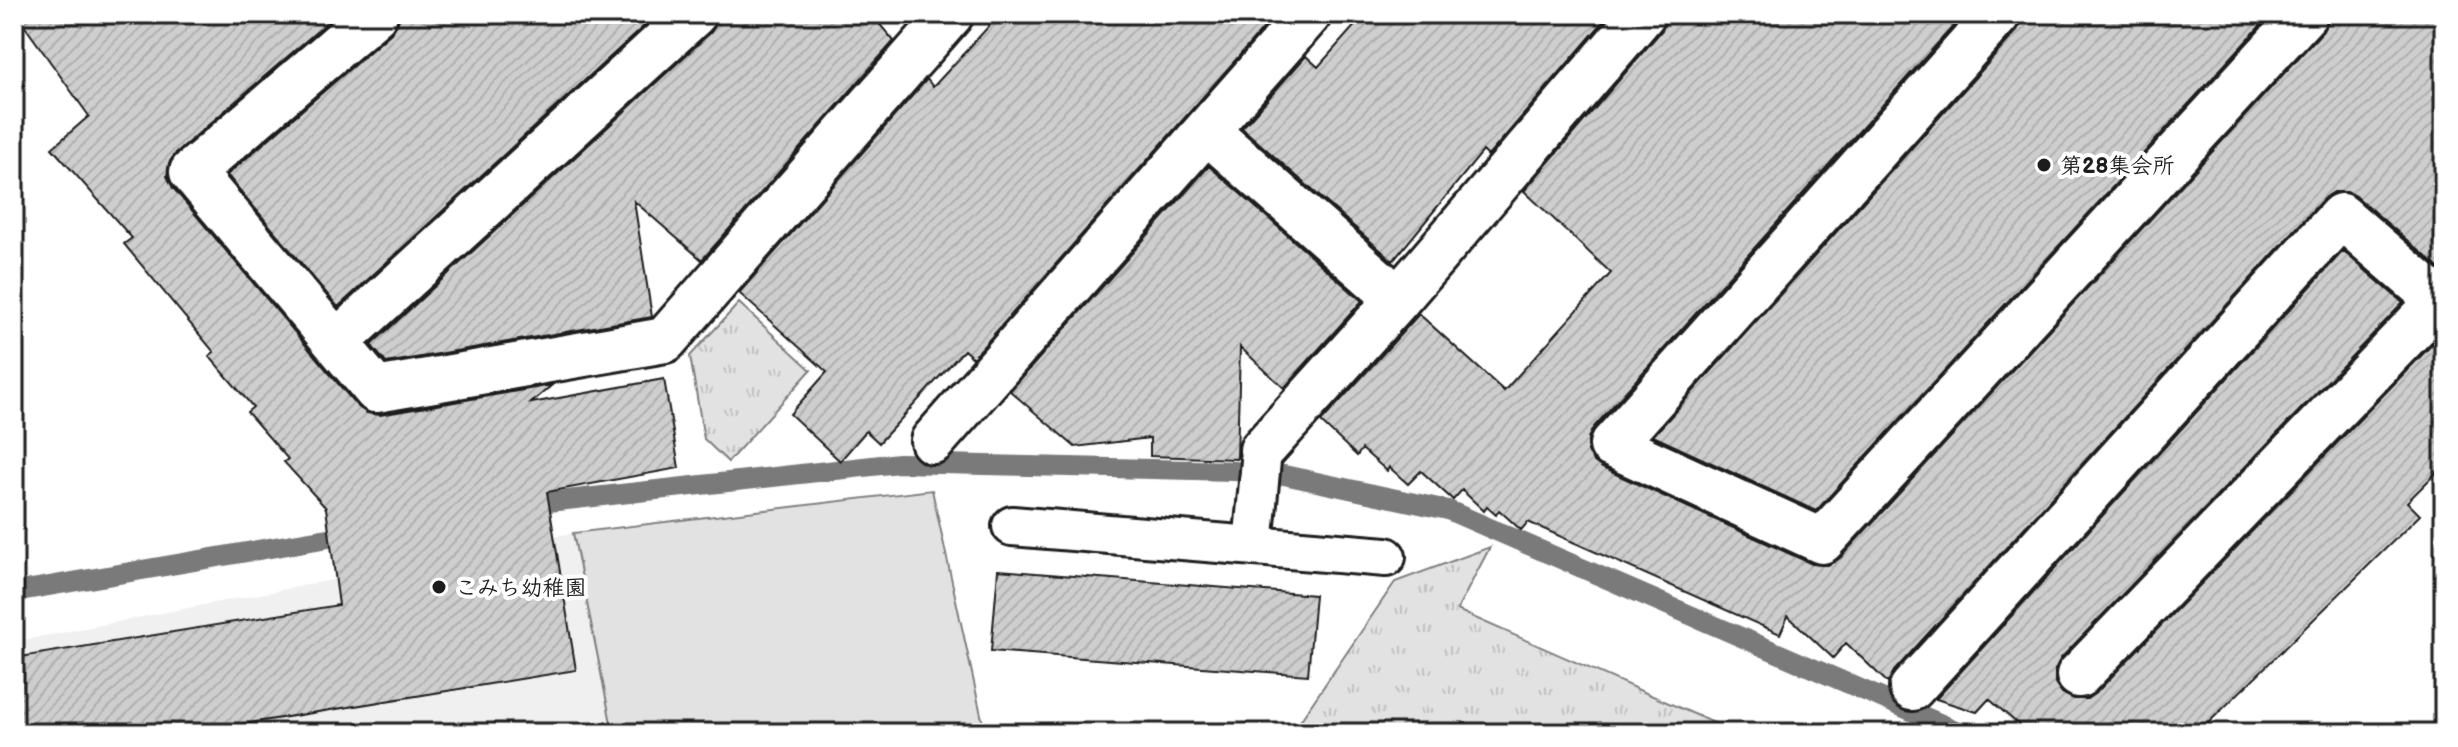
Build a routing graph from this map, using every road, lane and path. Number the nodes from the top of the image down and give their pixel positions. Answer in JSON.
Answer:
{"nodes":[{"id":1,"x":375,"y":14,"type":"edge"},
{"id":2,"x":694,"y":14,"type":"edge"},
{"id":3,"x":1309,"y":14,"type":"edge"},
{"id":4,"x":1643,"y":14,"type":"edge"},
{"id":5,"x":1998,"y":14,"type":"edge"},
{"id":6,"x":2305,"y":14,"type":"edge"},
{"id":7,"x":934,"y":19,"type":"edge"},
{"id":8,"x":1208,"y":132,"type":"junction"},
{"id":9,"x":2442,"y":298,"type":"edge"},
{"id":10,"x":1398,"y":299,"type":"junction"},
{"id":11,"x":337,"y":342,"type":"junction"},
{"id":12,"x":933,"y":441,"type":"dead end"},
{"id":13,"x":1262,"y":450,"type":"joint"},
{"id":14,"x":1012,"y":526,"type":"dead end"},
{"id":15,"x":1253,"y":546,"type":"junction"},
{"id":16,"x":1386,"y":557,"type":"dead end"},
{"id":17,"x":2079,"y":675,"type":"dead end"},
{"id":18,"x":1912,"y":688,"type":"dead end"}],
"edges":[{"from":1,"to":11,"type":"street"},
{"from":2,"to":11,"type":"street"},
{"from":3,"to":8,"type":"street"},
{"from":4,"to":10,"type":"street"},
{"from":5,"to":6,"type":"street"},
{"from":7,"to":11,"type":"street"},
{"from":8,"to":10,"type":"street"},
{"from":8,"to":12,"type":"street"},
{"from":9,"to":17,"type":"street"},
{"from":9,"to":18,"type":"street"},
{"from":10,"to":13,"type":"street"},
{"from":13,"to":15,"type":"lane"},
{"from":14,"to":15,"type":"lane"},
{"from":15,"to":16,"type":"lane"}]}
